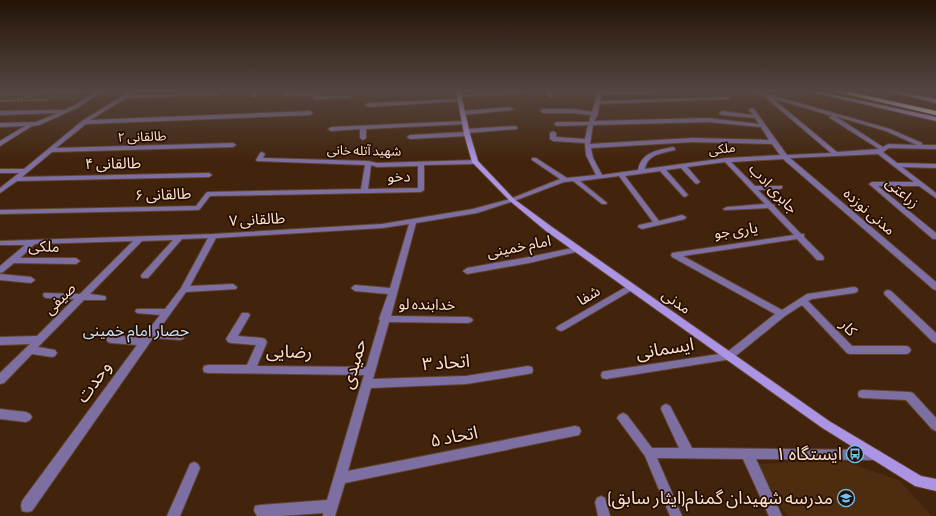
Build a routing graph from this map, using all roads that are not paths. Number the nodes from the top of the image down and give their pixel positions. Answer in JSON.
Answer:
{"nodes":[{"id":1,"x":59,"y":114,"type":"edge"},
{"id":2,"x":97,"y":114,"type":"edge"},
{"id":3,"x":283,"y":114,"type":"edge"},
{"id":4,"x":463,"y":114,"type":"edge"},
{"id":5,"x":595,"y":114,"type":"edge"},
{"id":6,"x":731,"y":114,"type":"edge"},
{"id":7,"x":755,"y":114,"type":"edge"},
{"id":8,"x":787,"y":114,"type":"edge"},
{"id":9,"x":827,"y":114,"type":"edge"},
{"id":10,"x":834,"y":114,"type":"edge"},
{"id":11,"x":914,"y":114,"type":"edge"},
{"id":12,"x":757,"y":117,"type":"junction"},
{"id":13,"x":936,"y":119,"type":"edge"},
{"id":14,"x":84,"y":122,"type":"junction"},
{"id":15,"x":0,"y":124,"type":"edge"},
{"id":16,"x":31,"y":124,"type":"junction"},
{"id":17,"x":557,"y":124,"type":"dead end"},
{"id":18,"x":592,"y":124,"type":"junction"},
{"id":19,"x":763,"y":126,"type":"junction"},
{"id":20,"x":363,"y":127,"type":"junction"},
{"id":21,"x":515,"y":128,"type":"dead end"},
{"id":22,"x":331,"y":129,"type":"dead end"},
{"id":23,"x":466,"y":129,"type":"junction"},
{"id":24,"x":553,"y":133,"type":"dead end"},
{"id":25,"x":410,"y":137,"type":"dead end"},
{"id":26,"x":363,"y":138,"type":"dead end"},
{"id":27,"x":772,"y":142,"type":"junction"},
{"id":28,"x":588,"y":143,"type":"junction"},
{"id":29,"x":0,"y":144,"type":"edge"},
{"id":30,"x":233,"y":145,"type":"dead end"},
{"id":31,"x":925,"y":146,"type":"junction"},
{"id":32,"x":936,"y":147,"type":"edge"},
{"id":33,"x":673,"y":149,"type":"dead end"},
{"id":34,"x":51,"y":150,"type":"junction"},
{"id":35,"x":881,"y":151,"type":"junction"},
{"id":36,"x":262,"y":154,"type":"dead end"},
{"id":37,"x":837,"y":155,"type":"junction"},
{"id":38,"x":785,"y":157,"type":"junction"},
{"id":39,"x":534,"y":159,"type":"dead end"},
{"id":40,"x":726,"y":160,"type":"junction"},
{"id":41,"x":475,"y":162,"type":"junction"},
{"id":42,"x":368,"y":163,"type":"junction"},
{"id":43,"x":421,"y":164,"type":"junction"},
{"id":44,"x":896,"y":165,"type":"junction"},
{"id":45,"x":683,"y":166,"type":"junction"},
{"id":46,"x":936,"y":166,"type":"edge"},
{"id":47,"x":662,"y":169,"type":"junction"},
{"id":48,"x":0,"y":171,"type":"edge"},
{"id":49,"x":27,"y":171,"type":"junction"},
{"id":50,"x":641,"y":172,"type":"junction"},
{"id":51,"x":621,"y":174,"type":"junction"},
{"id":52,"x":209,"y":175,"type":"dead end"},
{"id":53,"x":600,"y":177,"type":"junction"},
{"id":54,"x":17,"y":179,"type":"junction"},
{"id":55,"x":574,"y":179,"type":"junction"},
{"id":56,"x":566,"y":180,"type":"junction"},
{"id":57,"x":696,"y":182,"type":"dead end"},
{"id":58,"x":921,"y":184,"type":"junction"},
{"id":59,"x":753,"y":188,"type":"junction"},
{"id":60,"x":780,"y":188,"type":"dead end"},
{"id":61,"x":2,"y":189,"type":"edge"},
{"id":62,"x":364,"y":191,"type":"junction"},
{"id":63,"x":685,"y":195,"type":"dead end"},
{"id":64,"x":936,"y":196,"type":"edge"},
{"id":65,"x":512,"y":200,"type":"junction"},
{"id":66,"x":604,"y":203,"type":"dead end"},
{"id":67,"x":772,"y":206,"type":"junction"},
{"id":68,"x":727,"y":209,"type":"dead end"},
{"id":69,"x":0,"y":212,"type":"edge"},
{"id":70,"x":682,"y":218,"type":"dead end"},
{"id":71,"x":413,"y":221,"type":"junction"},
{"id":72,"x":658,"y":224,"type":"junction"},
{"id":73,"x":642,"y":227,"type":"dead end"},
{"id":74,"x":213,"y":236,"type":"junction"},
{"id":75,"x":800,"y":236,"type":"junction"},
{"id":76,"x":180,"y":237,"type":"junction"},
{"id":77,"x":936,"y":237,"type":"edge"},
{"id":78,"x":139,"y":238,"type":"junction"},
{"id":79,"x":33,"y":242,"type":"junction"},
{"id":80,"x":0,"y":243,"type":"edge"},
{"id":81,"x":577,"y":249,"type":"junction"},
{"id":82,"x":820,"y":258,"type":"dead end"},
{"id":83,"x":12,"y":260,"type":"junction"},
{"id":84,"x":76,"y":262,"type":"dead end"},
{"id":85,"x":0,"y":270,"type":"edge"},
{"id":86,"x":467,"y":271,"type":"dead end"},
{"id":87,"x":146,"y":276,"type":"dead end"},
{"id":88,"x":0,"y":277,"type":"edge"},
{"id":89,"x":31,"y":280,"type":"dead end"},
{"id":90,"x":233,"y":287,"type":"dead end"},
{"id":91,"x":631,"y":287,"type":"junction"},
{"id":92,"x":936,"y":287,"type":"edge"},
{"id":93,"x":184,"y":288,"type":"junction"},
{"id":94,"x":355,"y":288,"type":"dead end"},
{"id":95,"x":854,"y":290,"type":"dead end"},
{"id":96,"x":393,"y":291,"type":"junction"},
{"id":97,"x":888,"y":294,"type":"dead end"},
{"id":98,"x":47,"y":295,"type":"dead end"},
{"id":99,"x":82,"y":297,"type":"junction"},
{"id":100,"x":102,"y":298,"type":"dead end"},
{"id":101,"x":803,"y":300,"type":"junction"},
{"id":102,"x":140,"y":311,"type":"dead end"},
{"id":103,"x":167,"y":312,"type":"junction"},
{"id":104,"x":782,"y":314,"type":"junction"},
{"id":105,"x":245,"y":315,"type":"dead end"},
{"id":106,"x":384,"y":319,"type":"junction"},
{"id":107,"x":468,"y":320,"type":"dead end"},
{"id":108,"x":561,"y":328,"type":"dead end"},
{"id":109,"x":180,"y":336,"type":"dead end"},
{"id":110,"x":148,"y":338,"type":"junction"},
{"id":111,"x":111,"y":339,"type":"dead end"},
{"id":112,"x":936,"y":339,"type":"edge"},
{"id":113,"x":39,"y":340,"type":"junction"},
{"id":114,"x":0,"y":341,"type":"edge"},
{"id":115,"x":30,"y":350,"type":"junction"},
{"id":116,"x":906,"y":350,"type":"dead end"},
{"id":117,"x":52,"y":353,"type":"dead end"},
{"id":118,"x":729,"y":356,"type":"junction"},
{"id":119,"x":208,"y":369,"type":"dead end"},
{"id":120,"x":250,"y":369,"type":"junction"},
{"id":121,"x":528,"y":370,"type":"dead end"},
{"id":122,"x":370,"y":371,"type":"junction"},
{"id":123,"x":606,"y":375,"type":"dead end"},
{"id":124,"x":0,"y":380,"type":"edge"},
{"id":125,"x":366,"y":384,"type":"junction"},
{"id":126,"x":863,"y":394,"type":"dead end"},
{"id":127,"x":666,"y":409,"type":"dead end"},
{"id":128,"x":0,"y":414,"type":"edge"},
{"id":129,"x":26,"y":417,"type":"dead end"},
{"id":130,"x":623,"y":418,"type":"dead end"},
{"id":131,"x":936,"y":426,"type":"edge"},
{"id":132,"x":575,"y":431,"type":"dead end"},
{"id":133,"x":649,"y":453,"type":"junction"},
{"id":134,"x":688,"y":454,"type":"junction"},
{"id":135,"x":747,"y":454,"type":"junction"},
{"id":136,"x":876,"y":455,"type":"junction"},
{"id":137,"x":194,"y":468,"type":"dead end"},
{"id":138,"x":340,"y":478,"type":"junction"},
{"id":139,"x":936,"y":485,"type":"edge"},
{"id":140,"x":601,"y":502,"type":"dead end"},
{"id":141,"x":27,"y":506,"type":"dead end"},
{"id":142,"x":260,"y":511,"type":"dead end"},
{"id":143,"x":331,"y":511,"type":"edge"},
{"id":144,"x":173,"y":516,"type":"edge"},
{"id":145,"x":604,"y":516,"type":"edge"},
{"id":146,"x":676,"y":516,"type":"edge"},
{"id":147,"x":776,"y":516,"type":"edge"}],
"edges":[{"from":1,"to":16,"type":"street"},
{"from":2,"to":14,"type":"street"},
{"from":3,"to":14,"type":"street"},
{"from":4,"to":23,"type":"main road","name":"مدنی"},
{"from":5,"to":18,"type":"street"},
{"from":6,"to":12,"type":"street"},
{"from":7,"to":12,"type":"street","name":"مدنی نوزده"},
{"from":8,"to":37,"type":"street"},
{"from":9,"to":35,"type":"street"},
{"from":10,"to":31,"type":"street"},
{"from":11,"to":13,"type":"main road"},
{"from":12,"to":19,"type":"street","name":"مدنی نوزده"},
{"from":14,"to":34,"type":"street"},
{"from":15,"to":16,"type":"street"},
{"from":16,"to":29,"type":"street"},
{"from":17,"to":18,"type":"street"},
{"from":18,"to":19,"type":"street"},
{"from":18,"to":28,"type":"street"},
{"from":19,"to":27,"type":"street","name":"مدنی نوزده"},
{"from":20,"to":22,"type":"street"},
{"from":20,"to":23,"type":"street"},
{"from":20,"to":26,"type":"street"},
{"from":21,"to":23,"type":"street"},
{"from":23,"to":25,"type":"street"},
{"from":23,"to":41,"type":"main road","name":"مدنی"},
{"from":24,"to":28,"type":"street"},
{"from":27,"to":28,"type":"street"},
{"from":27,"to":38,"type":"street","name":"مدنی نوزده"},
{"from":28,"to":53,"type":"street"},
{"from":30,"to":34,"type":"street","name":"طالقانی ۲"},
{"from":31,"to":32,"type":"street","name":"ملکی"},
{"from":31,"to":35,"type":"street","name":"ملکی"},
{"from":33,"to":50,"type":"street"},
{"from":34,"to":49,"type":"street"},
{"from":35,"to":37,"type":"street","name":"ملکی"},
{"from":35,"to":44,"type":"street"},
{"from":36,"to":42,"type":"street","name":"شهید آتله خانی"},
{"from":37,"to":38,"type":"street","name":"ملکی"},
{"from":38,"to":40,"type":"street","name":"ملکی"},
{"from":38,"to":92,"type":"street","name":"مدنی نوزده"},
{"from":39,"to":56,"type":"street"},
{"from":40,"to":45,"type":"street","name":"ملکی"},
{"from":40,"to":59,"type":"street","name":"جابری ادب"},
{"from":41,"to":43,"type":"street","name":"شهید آتله خانی"},
{"from":41,"to":65,"type":"main road","name":"مدنی"},
{"from":42,"to":43,"type":"street","name":"شهید آتله خانی"},
{"from":42,"to":62,"type":"street"},
{"from":43,"to":62,"type":"street","name":"دخو"},
{"from":44,"to":46,"type":"street"},
{"from":44,"to":58,"type":"street"},
{"from":45,"to":47,"type":"street","name":"ملکی"},
{"from":45,"to":57,"type":"street"},
{"from":47,"to":50,"type":"street","name":"ملکی"},
{"from":47,"to":63,"type":"street"},
{"from":48,"to":49,"type":"street"},
{"from":49,"to":54,"type":"street"},
{"from":50,"to":51,"type":"street","name":"ملکی"},
{"from":51,"to":53,"type":"street","name":"ملکی"},
{"from":51,"to":72,"type":"street"},
{"from":52,"to":54,"type":"street","name":"طالقانی ۴"},
{"from":53,"to":55,"type":"street","name":"ملکی"},
{"from":54,"to":61,"type":"street"},
{"from":55,"to":56,"type":"street","name":"ملکی"},
{"from":55,"to":66,"type":"street"},
{"from":56,"to":65,"type":"street","name":"ملکی"},
{"from":58,"to":64,"type":"street"},
{"from":58,"to":77,"type":"street","name":"زراعتی"},
{"from":59,"to":60,"type":"street"},
{"from":59,"to":67,"type":"street","name":"جابری ادب"},
{"from":62,"to":69,"type":"street","name":"طالقانی ۶"},
{"from":65,"to":71,"type":"street","name":"طالقانی ۷"},
{"from":65,"to":81,"type":"main road","name":"مدنی"},
{"from":67,"to":68,"type":"street"},
{"from":67,"to":75,"type":"street","name":"جابری ادب"},
{"from":70,"to":72,"type":"street"},
{"from":71,"to":74,"type":"street","name":"طالقانی ۷"},
{"from":71,"to":96,"type":"street","name":"حمیدی"},
{"from":72,"to":73,"type":"street"},
{"from":74,"to":76,"type":"street","name":"طالقانی ۷"},
{"from":74,"to":93,"type":"street","name":"وحدت"},
{"from":75,"to":82,"type":"street","name":"جابری ادب"},
{"from":75,"to":104,"type":"street","name":"یاری جو"},
{"from":76,"to":78,"type":"street","name":"طالقانی ۷"},
{"from":76,"to":87,"type":"street"},
{"from":78,"to":79,"type":"street","name":"طالقانی ۷"},
{"from":78,"to":99,"type":"street","name":"صیفی"},
{"from":79,"to":80,"type":"street","name":"طالقانی ۷"},
{"from":79,"to":83,"type":"street"},
{"from":81,"to":86,"type":"street","name":"امام خمینی"},
{"from":81,"to":91,"type":"main road","name":"مدنی"},
{"from":83,"to":84,"type":"street","name":"ملکی"},
{"from":83,"to":85,"type":"street"},
{"from":88,"to":89,"type":"street"},
{"from":90,"to":93,"type":"street"},
{"from":91,"to":108,"type":"street","name":"شفا"},
{"from":91,"to":118,"type":"main road","name":"مدنی"},
{"from":93,"to":103,"type":"street","name":"وحدت"},
{"from":94,"to":96,"type":"street"},
{"from":95,"to":101,"type":"street"},
{"from":96,"to":106,"type":"street","name":"حمیدی"},
{"from":97,"to":112,"type":"street"},
{"from":98,"to":99,"type":"street"},
{"from":99,"to":100,"type":"street"},
{"from":99,"to":113,"type":"street","name":"صیفی"},
{"from":101,"to":104,"type":"street"},
{"from":101,"to":116,"type":"street","name":"کار"},
{"from":102,"to":103,"type":"street"},
{"from":103,"to":110,"type":"street","name":"وحدت"},
{"from":104,"to":118,"type":"street"},
{"from":105,"to":120,"type":"street"},
{"from":106,"to":107,"type":"street","name":"خدابنده لو"},
{"from":106,"to":122,"type":"street","name":"حمیدی"},
{"from":109,"to":110,"type":"street"},
{"from":110,"to":111,"type":"street"},
{"from":110,"to":141,"type":"street","name":"وحدت"},
{"from":113,"to":114,"type":"street"},
{"from":113,"to":115,"type":"street","name":"صیفی"},
{"from":115,"to":117,"type":"street"},
{"from":115,"to":124,"type":"street","name":"صیفی"},
{"from":118,"to":123,"type":"street","name":"ایسمانی"},
{"from":118,"to":136,"type":"main road","name":"مدنی"},
{"from":119,"to":120,"type":"street","name":"رضایی"},
{"from":120,"to":122,"type":"street","name":"رضایی"},
{"from":121,"to":125,"type":"street","name":"اتحاد ۳"},
{"from":122,"to":125,"type":"street","name":"حمیدی"},
{"from":125,"to":138,"type":"street","name":"حمیدی"},
{"from":126,"to":131,"type":"street"},
{"from":127,"to":134,"type":"street"},
{"from":128,"to":129,"type":"street"},
{"from":130,"to":133,"type":"street"},
{"from":132,"to":138,"type":"street","name":"اتحاد ۵"},
{"from":133,"to":134,"type":"street"},
{"from":133,"to":146,"type":"street"},
{"from":134,"to":135,"type":"street"},
{"from":135,"to":136,"type":"street"},
{"from":135,"to":147,"type":"street"},
{"from":136,"to":139,"type":"main road","name":"مدنی"},
{"from":137,"to":144,"type":"street"},
{"from":138,"to":143,"type":"street","name":"حمیدی"},
{"from":140,"to":145,"type":"street"},
{"from":142,"to":143,"type":"street"}]}
